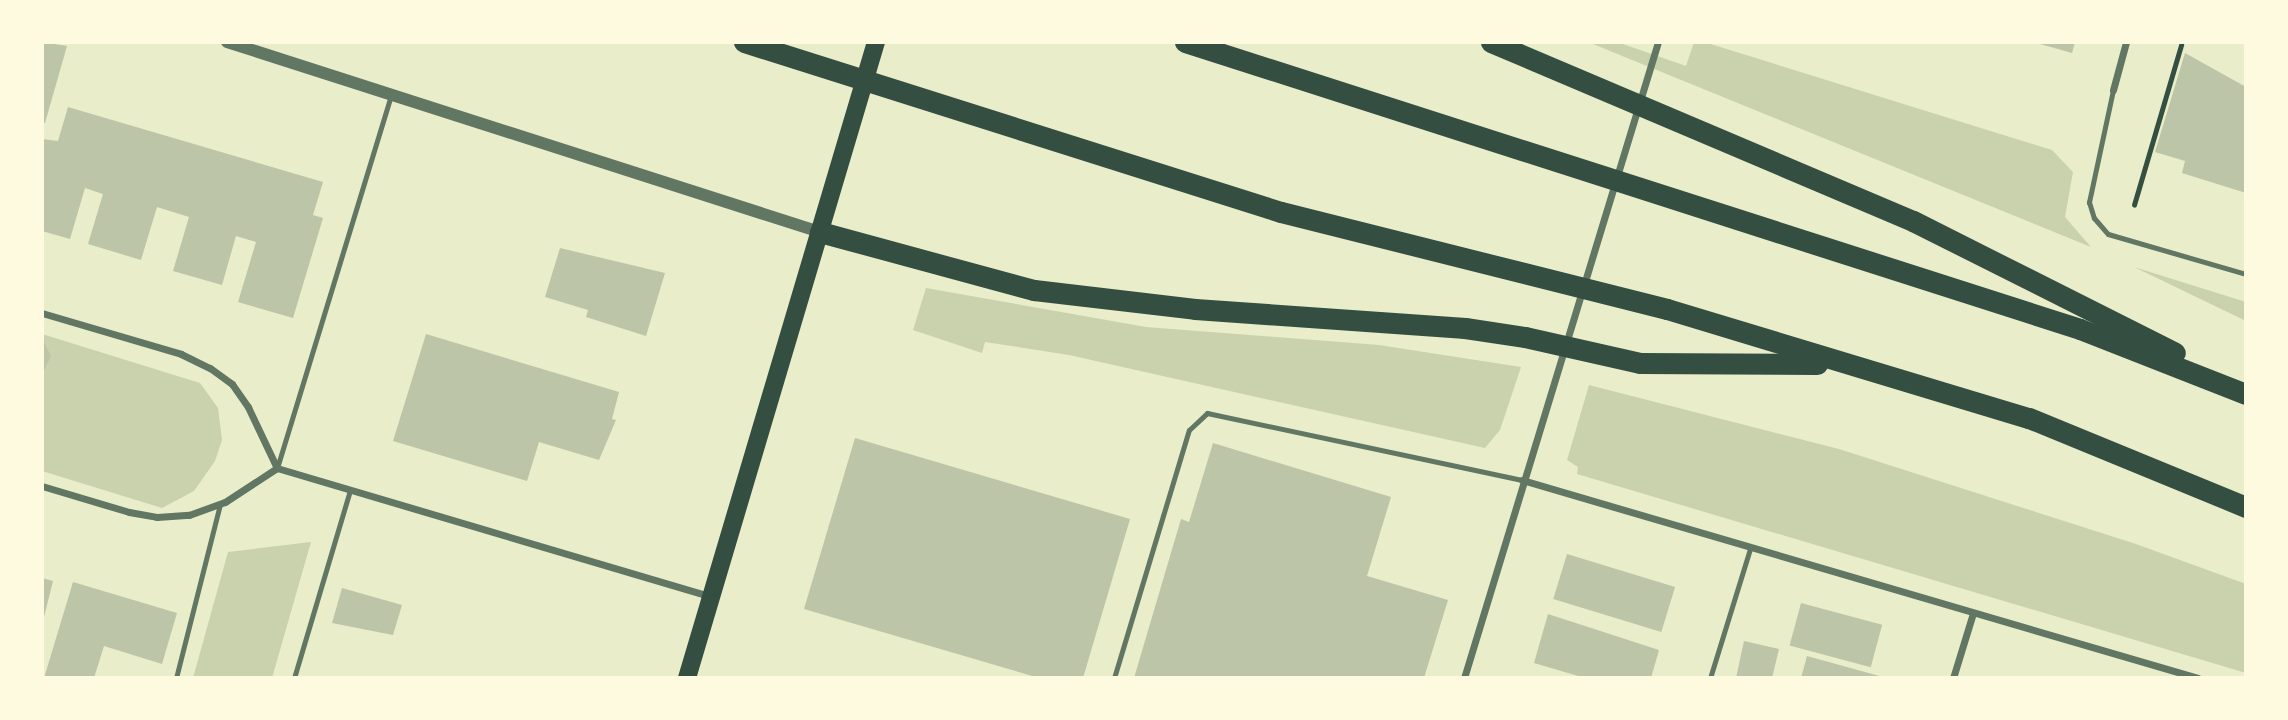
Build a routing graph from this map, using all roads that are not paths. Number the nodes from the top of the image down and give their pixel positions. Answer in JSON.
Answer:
{"nodes":[{"id":1,"x":227,"y":42,"type":"edge"},
{"id":2,"x":744,"y":42,"type":"edge"},
{"id":3,"x":876,"y":42,"type":"edge"},
{"id":4,"x":1185,"y":42,"type":"edge"},
{"id":5,"x":1491,"y":42,"type":"edge"},
{"id":6,"x":1658,"y":42,"type":"edge"},
{"id":7,"x":2126,"y":42,"type":"edge"},
{"id":8,"x":2113,"y":90,"type":"joint"},
{"id":9,"x":391,"y":96,"type":"junction"},
{"id":10,"x":820,"y":232,"type":"junction"},
{"id":11,"x":2246,"y":274,"type":"edge"},
{"id":12,"x":42,"y":313,"type":"edge"},
{"id":13,"x":1841,"y":363,"type":"junction"},
{"id":14,"x":2246,"y":391,"type":"edge"},
{"id":15,"x":277,"y":468,"type":"junction"},
{"id":16,"x":1522,"y":480,"type":"junction"},
{"id":17,"x":42,"y":486,"type":"edge"},
{"id":18,"x":350,"y":490,"type":"junction"},
{"id":19,"x":220,"y":504,"type":"junction"},
{"id":20,"x":2246,"y":507,"type":"edge"},
{"id":21,"x":1750,"y":549,"type":"junction"},
{"id":22,"x":711,"y":596,"type":"junction"},
{"id":23,"x":1973,"y":613,"type":"junction"},
{"id":24,"x":176,"y":678,"type":"edge"},
{"id":25,"x":294,"y":678,"type":"edge"},
{"id":26,"x":687,"y":678,"type":"edge"},
{"id":27,"x":1114,"y":678,"type":"edge"},
{"id":28,"x":1465,"y":678,"type":"edge"},
{"id":29,"x":1710,"y":678,"type":"edge"},
{"id":30,"x":1953,"y":678,"type":"edge"},
{"id":31,"x":2198,"y":678,"type":"edge"}],
"edges":[{"from":1,"to":9,"type":"street"},
{"from":2,"to":13,"type":"highway"},
{"from":3,"to":10,"type":"main road"},
{"from":4,"to":14,"type":"highway"},
{"from":5,"to":14,"type":"highway"},
{"from":6,"to":16,"type":"street"},
{"from":7,"to":8,"type":"street"},
{"from":8,"to":11,"type":"lane"},
{"from":9,"to":10,"type":"street"},
{"from":9,"to":15,"type":"lane"},
{"from":10,"to":13,"type":"highway"},
{"from":10,"to":22,"type":"main road"},
{"from":12,"to":15,"type":"street"},
{"from":13,"to":20,"type":"highway"},
{"from":15,"to":18,"type":"street"},
{"from":15,"to":19,"type":"street"},
{"from":16,"to":21,"type":"street"},
{"from":16,"to":27,"type":"lane"},
{"from":16,"to":28,"type":"street"},
{"from":17,"to":19,"type":"street"},
{"from":18,"to":22,"type":"street"},
{"from":18,"to":25,"type":"lane"},
{"from":19,"to":24,"type":"lane"},
{"from":21,"to":23,"type":"street"},
{"from":21,"to":29,"type":"lane"},
{"from":22,"to":26,"type":"main road"},
{"from":23,"to":30,"type":"street"},
{"from":23,"to":31,"type":"street"}]}
